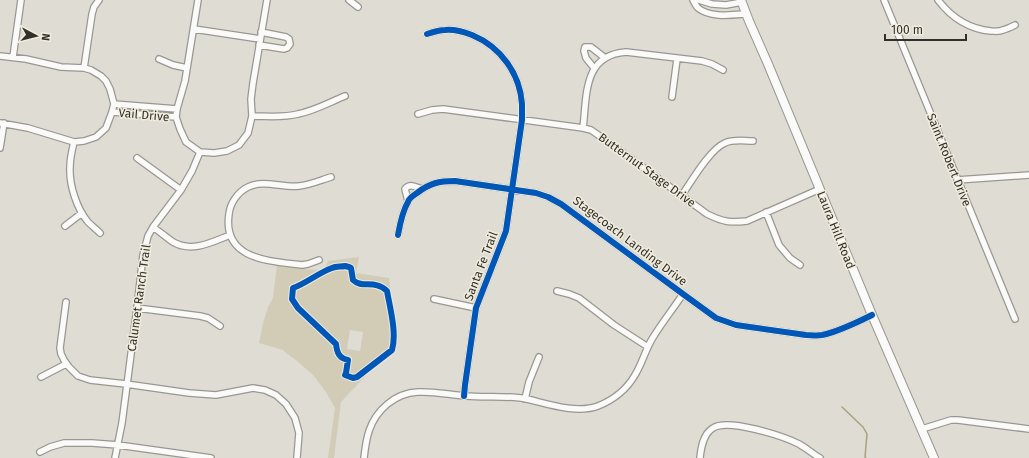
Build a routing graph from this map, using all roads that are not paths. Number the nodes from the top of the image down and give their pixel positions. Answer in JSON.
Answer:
{"nodes":[{"id":1,"x":21,"y":0,"type":"edge"},
{"id":2,"x":99,"y":0,"type":"edge"},
{"id":3,"x":198,"y":0,"type":"edge"},
{"id":4,"x":267,"y":0,"type":"edge"},
{"id":5,"x":349,"y":0,"type":"edge"},
{"id":6,"x":693,"y":0,"type":"edge"},
{"id":7,"x":699,"y":0,"type":"edge"},
{"id":8,"x":884,"y":0,"type":"edge"},
{"id":9,"x":938,"y":0,"type":"edge"},
{"id":10,"x":741,"y":1,"type":"edge"},
{"id":11,"x":358,"y":7,"type":"dead end"},
{"id":12,"x":746,"y":14,"type":"junction"},
{"id":13,"x":1015,"y":25,"type":"dead end"},
{"id":14,"x":194,"y":29,"type":"junction"},
{"id":15,"x":261,"y":32,"type":"junction"},
{"id":16,"x":427,"y":34,"type":"dead end"},
{"id":17,"x":260,"y":42,"type":"junction"},
{"id":18,"x":0,"y":56,"type":"edge"},
{"id":19,"x":13,"y":57,"type":"junction"},
{"id":20,"x":605,"y":58,"type":"junction"},
{"id":21,"x":159,"y":59,"type":"dead end"},
{"id":22,"x":677,"y":59,"type":"junction"},
{"id":23,"x":84,"y":68,"type":"junction"},
{"id":24,"x":187,"y":68,"type":"junction"},
{"id":25,"x":594,"y":68,"type":"junction"},
{"id":26,"x":723,"y":70,"type":"dead end"},
{"id":27,"x":344,"y":96,"type":"dead end"},
{"id":28,"x":672,"y":97,"type":"dead end"},
{"id":29,"x":114,"y":104,"type":"junction"},
{"id":30,"x":177,"y":109,"type":"junction"},
{"id":31,"x":112,"y":112,"type":"junction"},
{"id":32,"x":418,"y":114,"type":"dead end"},
{"id":33,"x":252,"y":116,"type":"junction"},
{"id":34,"x":176,"y":117,"type":"junction"},
{"id":35,"x":522,"y":120,"type":"junction"},
{"id":36,"x":2,"y":123,"type":"edge"},
{"id":37,"x":583,"y":128,"type":"junction"},
{"id":38,"x":752,"y":141,"type":"dead end"},
{"id":39,"x":74,"y":142,"type":"junction"},
{"id":40,"x":0,"y":148,"type":"edge"},
{"id":41,"x":200,"y":152,"type":"junction"},
{"id":42,"x":137,"y":158,"type":"dead end"},
{"id":43,"x":1029,"y":175,"type":"edge"},
{"id":44,"x":331,"y":177,"type":"dead end"},
{"id":45,"x":957,"y":180,"type":"junction"},
{"id":46,"x":422,"y":189,"type":"junction"},
{"id":47,"x":512,"y":189,"type":"junction"},
{"id":48,"x":820,"y":189,"type":"junction"},
{"id":49,"x":181,"y":190,"type":"junction"},
{"id":50,"x":682,"y":196,"type":"junction"},
{"id":51,"x":408,"y":201,"type":"junction"},
{"id":52,"x":766,"y":212,"type":"junction"},
{"id":53,"x":82,"y":213,"type":"junction"},
{"id":54,"x":65,"y":226,"type":"dead end"},
{"id":55,"x":153,"y":227,"type":"junction"},
{"id":56,"x":100,"y":233,"type":"dead end"},
{"id":57,"x":230,"y":235,"type":"junction"},
{"id":58,"x":398,"y":235,"type":"dead end"},
{"id":59,"x":319,"y":260,"type":"dead end"},
{"id":60,"x":800,"y":265,"type":"dead end"},
{"id":61,"x":557,"y":291,"type":"dead end"},
{"id":62,"x":683,"y":294,"type":"junction"},
{"id":63,"x":434,"y":299,"type":"dead end"},
{"id":64,"x":66,"y":302,"type":"dead end"},
{"id":65,"x":137,"y":308,"type":"junction"},
{"id":66,"x":476,"y":308,"type":"junction"},
{"id":67,"x":872,"y":315,"type":"junction"},
{"id":68,"x":1015,"y":319,"type":"dead end"},
{"id":69,"x":220,"y":326,"type":"dead end"},
{"id":70,"x":648,"y":347,"type":"junction"},
{"id":71,"x":539,"y":357,"type":"dead end"},
{"id":72,"x":66,"y":364,"type":"junction"},
{"id":73,"x":41,"y":377,"type":"dead end"},
{"id":74,"x":126,"y":384,"type":"junction"},
{"id":75,"x":464,"y":396,"type":"junction"},
{"id":76,"x":525,"y":399,"type":"junction"},
{"id":77,"x":922,"y":429,"type":"junction"},
{"id":78,"x":1029,"y":429,"type":"edge"},
{"id":79,"x":118,"y":445,"type":"junction"},
{"id":80,"x":40,"y":452,"type":"dead end"},
{"id":81,"x":115,"y":458,"type":"edge"},
{"id":82,"x":211,"y":458,"type":"edge"},
{"id":83,"x":297,"y":458,"type":"edge"},
{"id":84,"x":364,"y":458,"type":"edge"},
{"id":85,"x":700,"y":458,"type":"edge"},
{"id":86,"x":820,"y":458,"type":"edge"},
{"id":87,"x":934,"y":458,"type":"edge"}],
"edges":[{"from":1,"to":19,"type":"street"},
{"from":2,"to":23,"type":"street"},
{"from":3,"to":14,"type":"street"},
{"from":4,"to":15,"type":"street"},
{"from":5,"to":11,"type":"street"},
{"from":6,"to":12,"type":"street"},
{"from":7,"to":10,"type":"street"},
{"from":8,"to":45,"type":"street","name":"Saint Robert Drive"},
{"from":9,"to":13,"type":"street"},
{"from":10,"to":12,"type":"main road","name":"Laura Hill Road"},
{"from":12,"to":48,"type":"main road","name":"Laura Hill Road"},
{"from":14,"to":17,"type":"street"},
{"from":14,"to":24,"type":"street"},
{"from":15,"to":17,"type":"street"},
{"from":15,"to":17,"type":"street"},
{"from":16,"to":35,"type":"street","name":"Santa Fe Trail"},
{"from":17,"to":33,"type":"street"},
{"from":18,"to":19,"type":"street"},
{"from":19,"to":23,"type":"street"},
{"from":20,"to":22,"type":"street"},
{"from":20,"to":25,"type":"street"},
{"from":20,"to":25,"type":"street"},
{"from":21,"to":24,"type":"street"},
{"from":22,"to":26,"type":"street"},
{"from":22,"to":28,"type":"street"},
{"from":23,"to":29,"type":"street"},
{"from":24,"to":30,"type":"street"},
{"from":25,"to":37,"type":"street"},
{"from":27,"to":33,"type":"street"},
{"from":29,"to":30,"type":"street","name":"Vail Drive"},
{"from":29,"to":31,"type":"street"},
{"from":30,"to":34,"type":"street"},
{"from":31,"to":34,"type":"street","name":"Vail Drive"},
{"from":31,"to":39,"type":"street"},
{"from":32,"to":35,"type":"street","name":"Butternut Stage Drive"},
{"from":33,"to":41,"type":"street"},
{"from":34,"to":41,"type":"street"},
{"from":35,"to":37,"type":"street","name":"Butternut Stage Drive"},
{"from":35,"to":47,"type":"street","name":"Santa Fe Trail"},
{"from":36,"to":39,"type":"street"},
{"from":36,"to":40,"type":"street"},
{"from":37,"to":50,"type":"street","name":"Butternut Stage Drive"},
{"from":38,"to":50,"type":"street"},
{"from":39,"to":53,"type":"street"},
{"from":41,"to":49,"type":"street","name":"Calumet Ranch Trail"},
{"from":42,"to":49,"type":"street"},
{"from":43,"to":45,"type":"street"},
{"from":44,"to":57,"type":"street"},
{"from":45,"to":68,"type":"street","name":"Saint Robert Drive"},
{"from":46,"to":47,"type":"street","name":"Stagecoach Landing Drive"},
{"from":46,"to":51,"type":"street","name":"Stagecoach Landing Drive"},
{"from":46,"to":51,"type":"street","name":"Stagecoach Landing Drive"},
{"from":47,"to":62,"type":"street","name":"Stagecoach Landing Drive"},
{"from":47,"to":66,"type":"street","name":"Santa Fe Trail"},
{"from":48,"to":52,"type":"street","name":"Butternut Stage Drive"},
{"from":48,"to":67,"type":"main road","name":"Laura Hill Road"},
{"from":49,"to":55,"type":"street","name":"Calumet Ranch Trail"},
{"from":50,"to":52,"type":"street","name":"Butternut Stage Drive"},
{"from":51,"to":58,"type":"street","name":"Stagecoach Landing Drive"},
{"from":52,"to":60,"type":"street"},
{"from":53,"to":54,"type":"street"},
{"from":53,"to":56,"type":"street"},
{"from":55,"to":57,"type":"street"},
{"from":55,"to":65,"type":"street","name":"Calumet Ranch Trail"},
{"from":57,"to":59,"type":"street"},
{"from":61,"to":70,"type":"street"},
{"from":62,"to":67,"type":"street","name":"Stagecoach Landing Drive"},
{"from":62,"to":70,"type":"street"},
{"from":63,"to":66,"type":"street"},
{"from":64,"to":72,"type":"street"},
{"from":65,"to":69,"type":"street"},
{"from":65,"to":74,"type":"street","name":"Calumet Ranch Trail"},
{"from":66,"to":75,"type":"street","name":"Santa Fe Trail"},
{"from":67,"to":77,"type":"main road","name":"Laura Hill Road"},
{"from":70,"to":76,"type":"street"},
{"from":71,"to":76,"type":"street"},
{"from":72,"to":73,"type":"street"},
{"from":72,"to":74,"type":"street"},
{"from":74,"to":79,"type":"street","name":"Calumet Ranch Trail"},
{"from":74,"to":83,"type":"street"},
{"from":75,"to":76,"type":"street"},
{"from":75,"to":84,"type":"street"},
{"from":77,"to":78,"type":"street"},
{"from":77,"to":87,"type":"main road","name":"Laura Hill Road"},
{"from":79,"to":80,"type":"street"},
{"from":79,"to":81,"type":"street","name":"Calumet Ranch Trail"},
{"from":79,"to":82,"type":"street"},
{"from":85,"to":86,"type":"street"}]}
